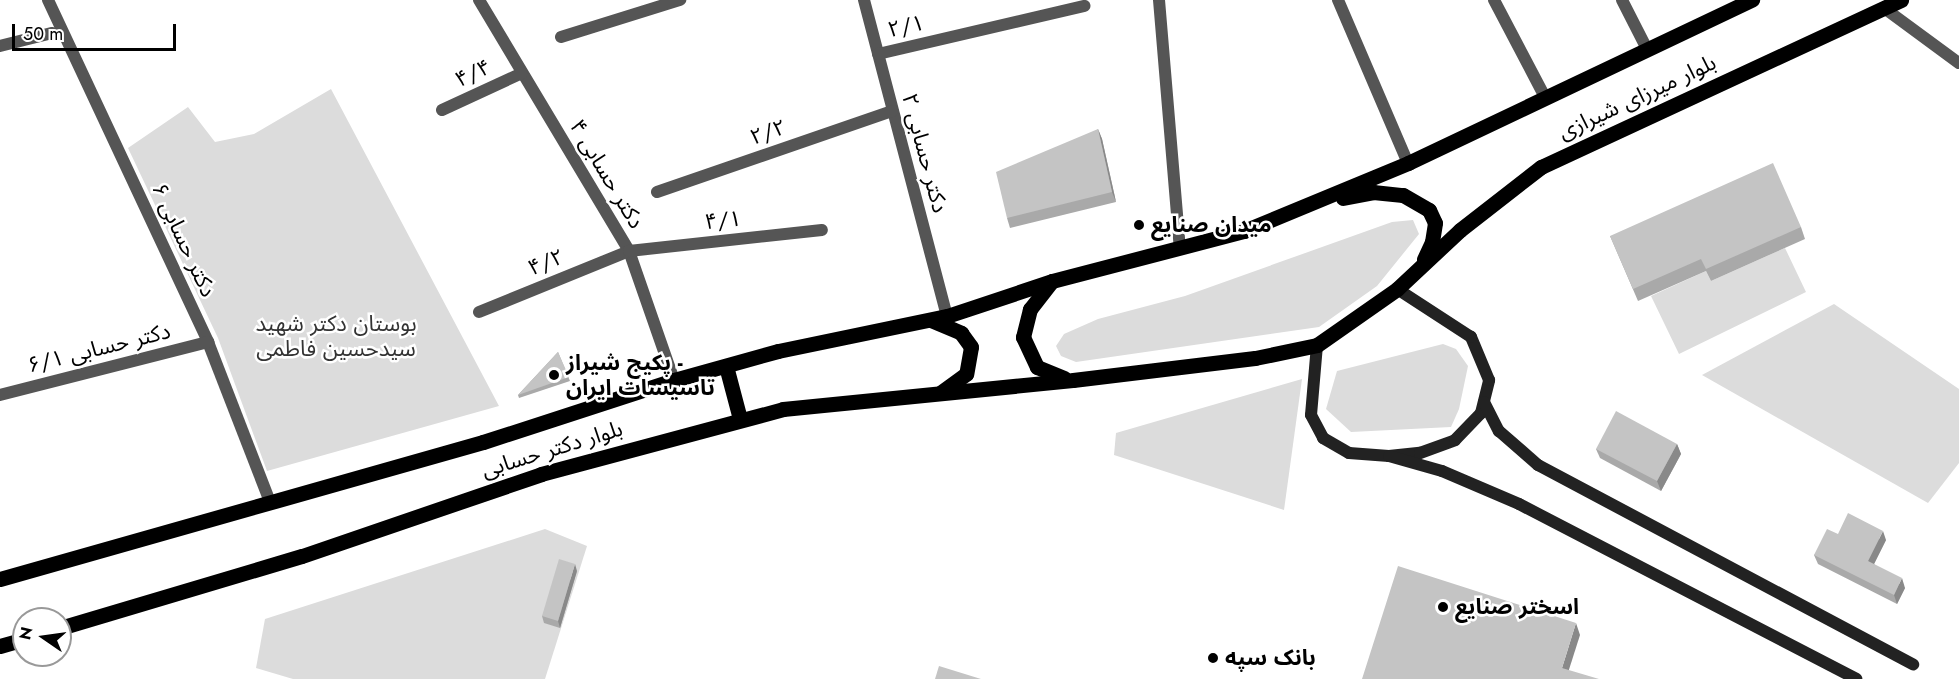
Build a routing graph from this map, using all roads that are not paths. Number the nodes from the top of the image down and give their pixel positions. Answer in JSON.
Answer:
{"nodes":[{"id":1,"x":48,"y":0,"type":"edge"},
{"id":2,"x":480,"y":0,"type":"edge"},
{"id":3,"x":680,"y":0,"type":"edge"},
{"id":4,"x":864,"y":0,"type":"edge"},
{"id":5,"x":1160,"y":0,"type":"edge"},
{"id":6,"x":1338,"y":0,"type":"edge"},
{"id":7,"x":1494,"y":0,"type":"edge"},
{"id":8,"x":1622,"y":0,"type":"edge"},
{"id":9,"x":1752,"y":0,"type":"edge"},
{"id":10,"x":1901,"y":0,"type":"edge"},
{"id":11,"x":1085,"y":6,"type":"dead end"},
{"id":12,"x":1884,"y":8,"type":"junction"},
{"id":13,"x":52,"y":33,"type":"dead end"},
{"id":14,"x":561,"y":37,"type":"dead end"},
{"id":15,"x":0,"y":46,"type":"edge"},
{"id":16,"x":1647,"y":49,"type":"junction"},
{"id":17,"x":878,"y":54,"type":"junction"},
{"id":18,"x":1959,"y":63,"type":"edge"},
{"id":19,"x":522,"y":73,"type":"junction"},
{"id":20,"x":1545,"y":97,"type":"junction"},
{"id":21,"x":442,"y":110,"type":"dead end"},
{"id":22,"x":892,"y":111,"type":"junction"},
{"id":23,"x":1408,"y":163,"type":"junction"},
{"id":24,"x":657,"y":192,"type":"dead end"},
{"id":25,"x":1307,"y":206,"type":"junction"},
{"id":26,"x":822,"y":230,"type":"dead end"},
{"id":27,"x":1180,"y":249,"type":"junction"},
{"id":28,"x":629,"y":251,"type":"junction"},
{"id":29,"x":1417,"y":273,"type":"junction"},
{"id":30,"x":1053,"y":281,"type":"junction"},
{"id":31,"x":1397,"y":290,"type":"junction"},
{"id":32,"x":479,"y":312,"type":"dead end"},
{"id":33,"x":947,"y":316,"type":"junction"},
{"id":34,"x":930,"y":320,"type":"junction"},
{"id":35,"x":208,"y":342,"type":"junction"},
{"id":36,"x":1317,"y":345,"type":"junction"},
{"id":37,"x":726,"y":366,"type":"junction"},
{"id":38,"x":674,"y":380,"type":"junction"},
{"id":39,"x":1073,"y":380,"type":"junction"},
{"id":40,"x":0,"y":395,"type":"edge"},
{"id":41,"x":929,"y":396,"type":"junction"},
{"id":42,"x":1484,"y":402,"type":"junction"},
{"id":43,"x":740,"y":419,"type":"junction"},
{"id":44,"x":1389,"y":456,"type":"junction"},
{"id":45,"x":270,"y":502,"type":"junction"},
{"id":46,"x":0,"y":579,"type":"edge"},
{"id":47,"x":72,"y":624,"type":"edge"},
{"id":48,"x":1913,"y":664,"type":"dead end"},
{"id":49,"x":1856,"y":679,"type":"edge"}],
"edges":[{"from":1,"to":35,"type":"street","name":"۶ دکتر حسابی"},
{"from":2,"to":19,"type":"street","name":"دکتر حسابی ۴"},
{"from":3,"to":14,"type":"street"},
{"from":4,"to":17,"type":"street","name":"دکتر حسابی ۲"},
{"from":5,"to":27,"type":"street"},
{"from":6,"to":23,"type":"street"},
{"from":7,"to":20,"type":"street"},
{"from":8,"to":16,"type":"street"},
{"from":9,"to":16,"type":"main road","name":"بلوار میرزای شیرازی"},
{"from":10,"to":12,"type":"main road","name":"بلوار میرزای شیرازی"},
{"from":11,"to":17,"type":"street","name":"۲/۱"},
{"from":12,"to":18,"type":"street"},
{"from":12,"to":29,"type":"main road","name":"بلوار میرزای شیرازی"},
{"from":13,"to":15,"type":"street"},
{"from":16,"to":20,"type":"main road","name":"بلوار میرزای شیرازی"},
{"from":17,"to":22,"type":"street","name":"دکتر حسابی ۲"},
{"from":19,"to":21,"type":"street","name":"۴/۴"},
{"from":19,"to":28,"type":"street","name":"دکتر حسابی ۴"},
{"from":20,"to":23,"type":"main road","name":"بلوار میرزای شیرازی"},
{"from":22,"to":24,"type":"street","name":"۲/۲"},
{"from":22,"to":33,"type":"street","name":"دکتر حسابی ۲"},
{"from":23,"to":25,"type":"main road"},
{"from":25,"to":27,"type":"main road"},
{"from":25,"to":29,"type":"main road"},
{"from":26,"to":28,"type":"street","name":"۴/۱"},
{"from":27,"to":30,"type":"main road"},
{"from":28,"to":32,"type":"street","name":"۴/۲"},
{"from":28,"to":38,"type":"street","name":"دکتر حسابی ۴"},
{"from":29,"to":31,"type":"main road"},
{"from":30,"to":33,"type":"main road"},
{"from":30,"to":39,"type":"main road"},
{"from":31,"to":36,"type":"main road"},
{"from":31,"to":42,"type":"street"},
{"from":33,"to":34,"type":"main road","name":"بلوار دکتر حسابی"},
{"from":34,"to":37,"type":"main road","name":"بلوار دکتر حسابی"},
{"from":34,"to":41,"type":"main road"},
{"from":35,"to":40,"type":"street","name":"۶/۱ دکتر حسابی"},
{"from":35,"to":45,"type":"street","name":"۶ دکتر حسابی"},
{"from":36,"to":39,"type":"main road"},
{"from":36,"to":44,"type":"street"},
{"from":37,"to":38,"type":"main road","name":"بلوار دکتر حسابی"},
{"from":37,"to":43,"type":"main road"},
{"from":38,"to":45,"type":"main road","name":"بلوار دکتر حسابی"},
{"from":39,"to":41,"type":"main road","name":"بلوار دکتر حسابی"},
{"from":41,"to":43,"type":"main road","name":"بلوار دکتر حسابی"},
{"from":42,"to":44,"type":"street"},
{"from":42,"to":48,"type":"street"},
{"from":43,"to":47,"type":"main road","name":"بلوار دکتر حسابی"},
{"from":44,"to":49,"type":"street"},
{"from":45,"to":46,"type":"main road","name":"بلوار دکتر حسابی"}]}
